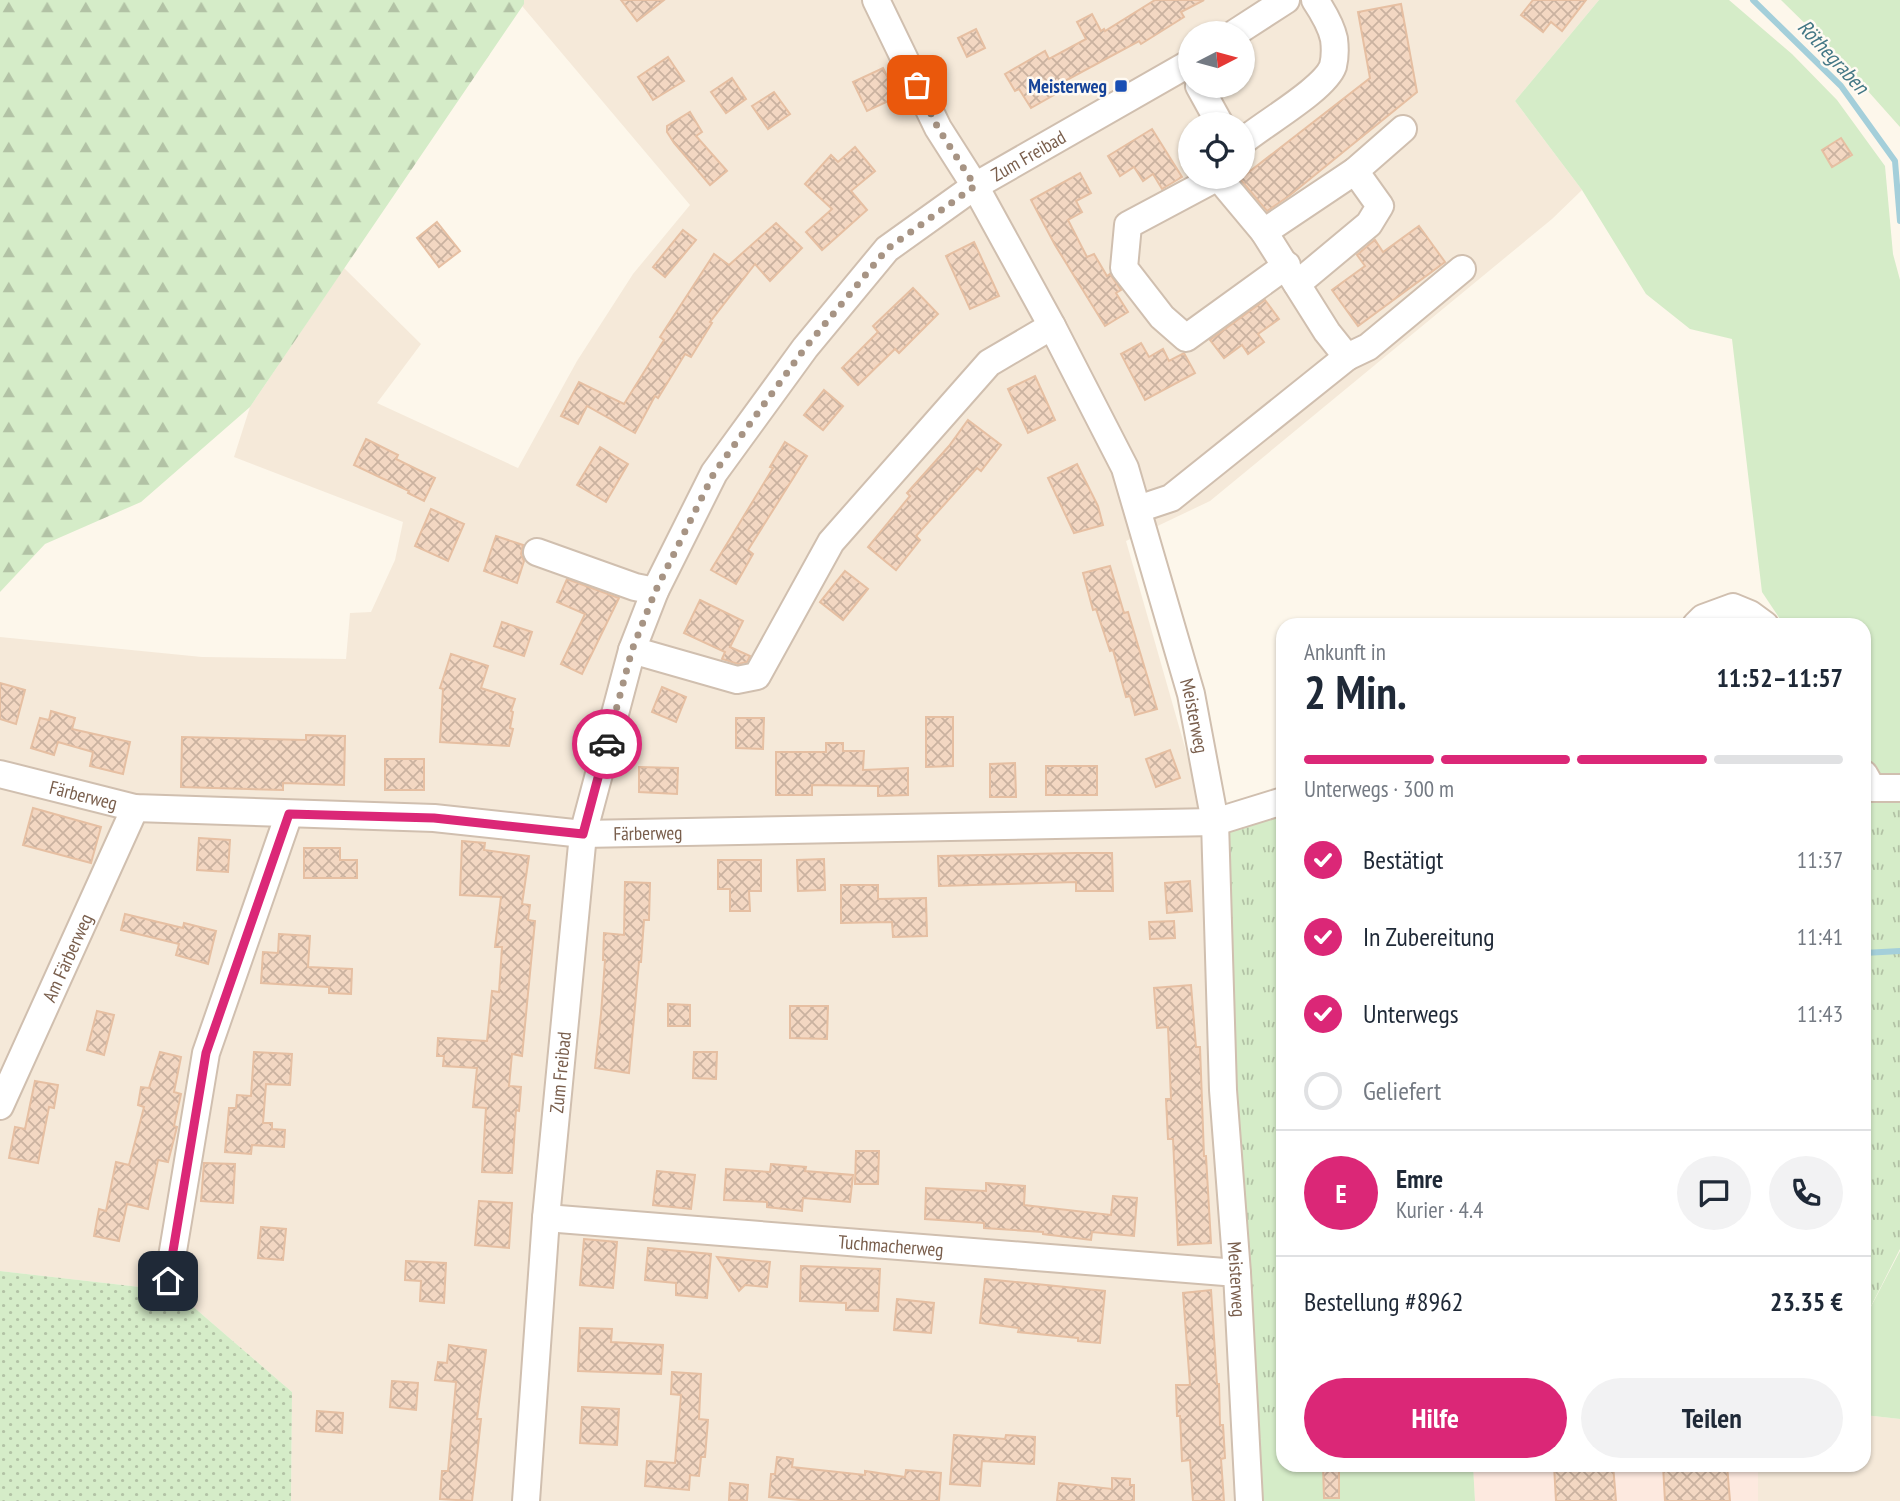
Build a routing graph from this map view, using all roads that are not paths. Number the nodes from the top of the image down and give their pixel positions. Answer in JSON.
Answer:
{"nodes":[{"id":1,"x":876,"y":0,"type":"edge"},
{"id":2,"x":1286,"y":0,"type":"edge"},
{"id":3,"x":1315,"y":0,"type":"edge"},
{"id":4,"x":1254,"y":21,"type":"edge"},
{"id":5,"x":1178,"y":78,"type":"edge"},
{"id":6,"x":1404,"y":129,"type":"dead end"},
{"id":7,"x":1255,"y":132,"type":"edge"},
{"id":8,"x":1355,"y":171,"type":"junction"},
{"id":9,"x":975,"y":186,"type":"junction"},
{"id":10,"x":1196,"y":189,"type":"edge"},
{"id":11,"x":1228,"y":189,"type":"edge"},
{"id":12,"x":1264,"y":232,"type":"junction"},
{"id":13,"x":1462,"y":269,"type":"dead end"},
{"id":14,"x":1292,"y":274,"type":"junction"},
{"id":15,"x":1052,"y":326,"type":"junction"},
{"id":16,"x":1347,"y":357,"type":"junction"},
{"id":17,"x":1138,"y":509,"type":"junction"},
{"id":18,"x":537,"y":552,"type":"dead end"},
{"id":19,"x":655,"y":592,"type":"junction"},
{"id":20,"x":1703,"y":618,"type":"edge"},
{"id":21,"x":1755,"y":618,"type":"edge"},
{"id":22,"x":632,"y":650,"type":"junction"},
{"id":23,"x":0,"y":774,"type":"edge"},
{"id":24,"x":1871,"y":782,"type":"edge"},
{"id":25,"x":1900,"y":788,"type":"edge"},
{"id":26,"x":1276,"y":803,"type":"edge"},
{"id":27,"x":135,"y":808,"type":"junction"},
{"id":28,"x":289,"y":814,"type":"junction"},
{"id":29,"x":1215,"y":822,"type":"junction"},
{"id":30,"x":583,"y":834,"type":"junction"},
{"id":31,"x":0,"y":1106,"type":"edge"},
{"id":32,"x":546,"y":1218,"type":"junction"},
{"id":33,"x":1237,"y":1273,"type":"junction"},
{"id":34,"x":168,"y":1281,"type":"dead end"},
{"id":35,"x":526,"y":1501,"type":"edge"},
{"id":36,"x":1249,"y":1501,"type":"edge"}],
"edges":[{"from":1,"to":9,"type":"street","name":"Meisterweg"},
{"from":2,"to":4,"type":"street"},
{"from":3,"to":7,"type":"street"},
{"from":5,"to":9,"type":"street","name":"Zum Freibad"},
{"from":6,"to":8,"type":"street"},
{"from":8,"to":12,"type":"street"},
{"from":8,"to":14,"type":"street"},
{"from":9,"to":15,"type":"street","name":"Meisterweg"},
{"from":9,"to":19,"type":"street","name":"Zum Freibad"},
{"from":10,"to":14,"type":"street"},
{"from":11,"to":12,"type":"street"},
{"from":12,"to":14,"type":"street"},
{"from":13,"to":16,"type":"street"},
{"from":14,"to":16,"type":"street"},
{"from":15,"to":17,"type":"street","name":"Meisterweg"},
{"from":15,"to":22,"type":"street"},
{"from":16,"to":17,"type":"street"},
{"from":17,"to":29,"type":"street","name":"Meisterweg"},
{"from":18,"to":19,"type":"street"},
{"from":19,"to":22,"type":"street","name":"Zum Freibad"},
{"from":20,"to":21,"type":"street"},
{"from":22,"to":30,"type":"street","name":"Zum Freibad"},
{"from":23,"to":27,"type":"street","name":"Färberweg"},
{"from":24,"to":25,"type":"street"},
{"from":26,"to":29,"type":"street","name":"Färberweg"},
{"from":27,"to":28,"type":"street","name":"Färberweg"},
{"from":27,"to":31,"type":"street","name":"Am Färberweg"},
{"from":28,"to":30,"type":"street","name":"Färberweg"},
{"from":28,"to":34,"type":"street"},
{"from":29,"to":30,"type":"street","name":"Färberweg"},
{"from":29,"to":33,"type":"street","name":"Meisterweg"},
{"from":30,"to":32,"type":"street","name":"Zum Freibad"},
{"from":32,"to":33,"type":"street","name":"Tuchmacherweg"},
{"from":32,"to":35,"type":"street","name":"Zum Freibad"},
{"from":33,"to":36,"type":"street","name":"Meisterweg"}]}
